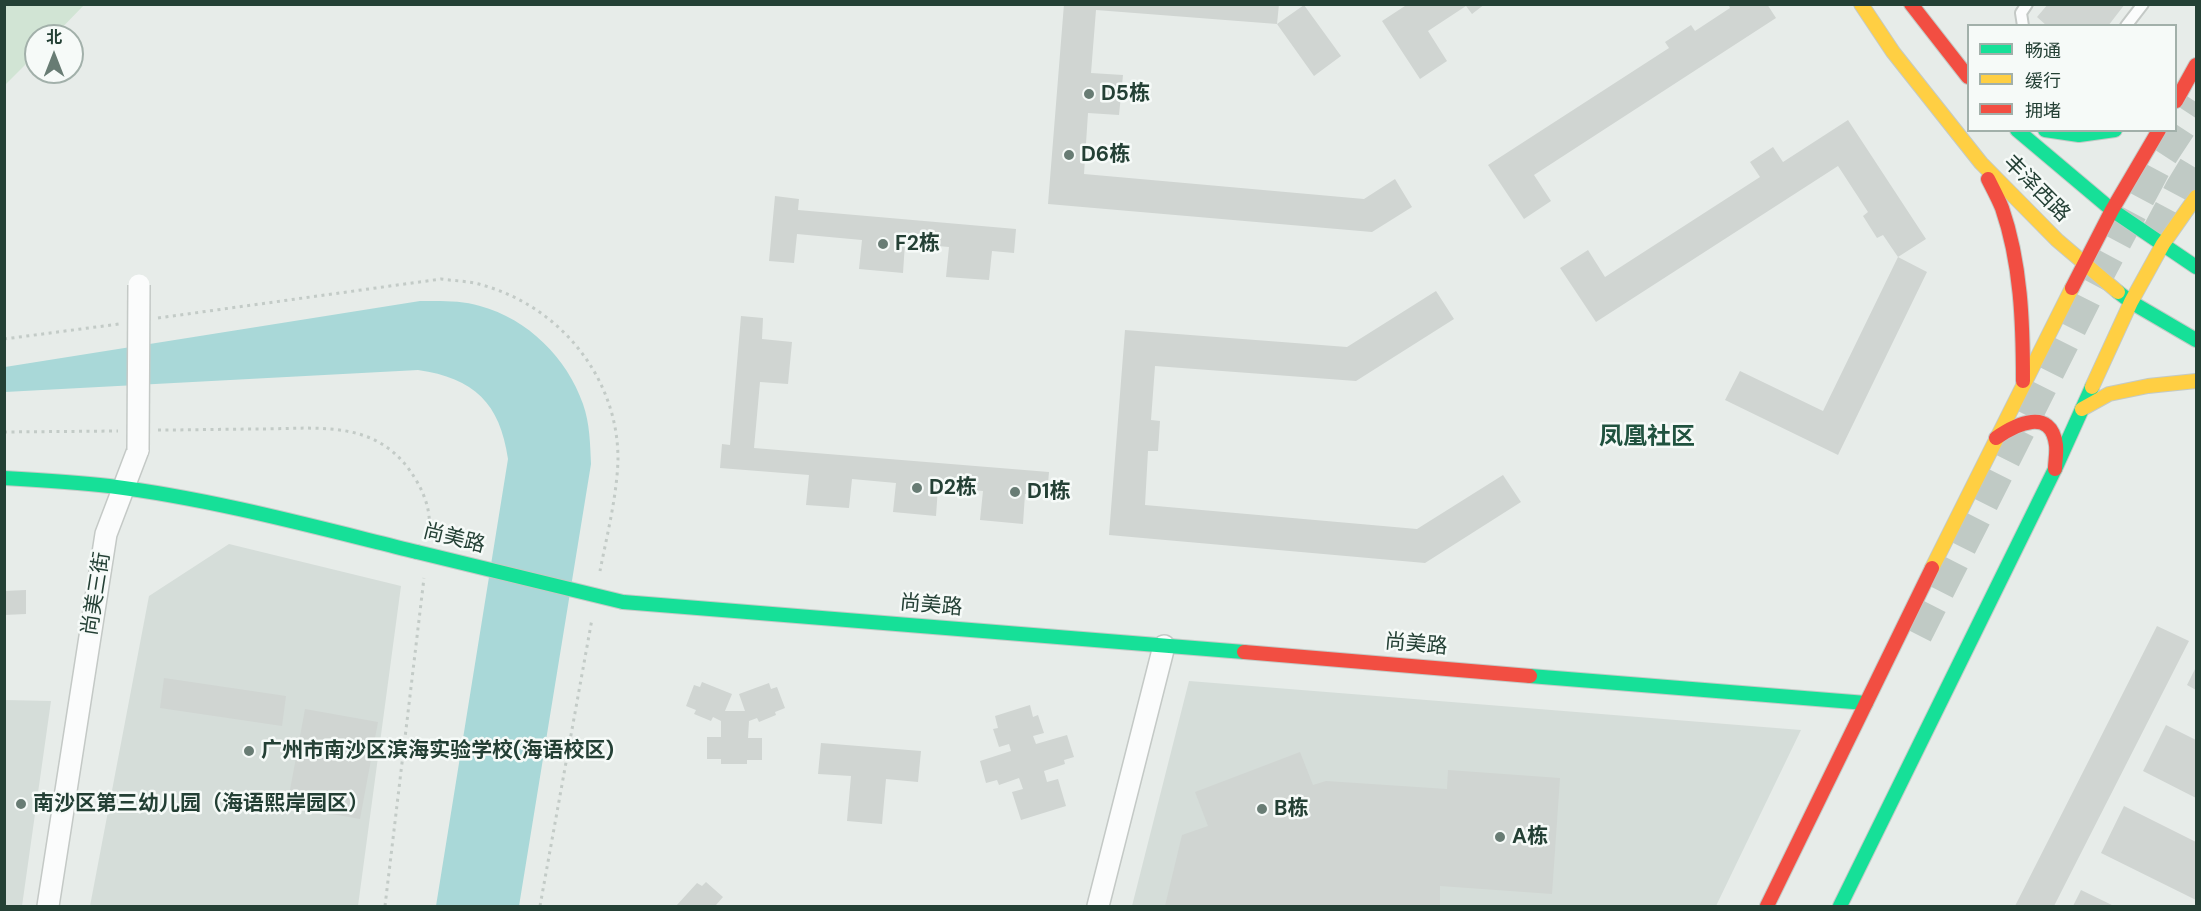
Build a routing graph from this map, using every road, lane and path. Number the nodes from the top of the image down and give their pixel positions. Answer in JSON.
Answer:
{"nodes":[{"id":1,"x":1861,"y":4,"type":"edge"},
{"id":2,"x":1911,"y":4,"type":"edge"},
{"id":3,"x":2027,"y":4,"type":"edge"},
{"id":4,"x":2143,"y":4,"type":"edge"},
{"id":5,"x":2023,"y":24,"type":"edge"},
{"id":6,"x":2128,"y":24,"type":"edge"},
{"id":7,"x":2196,"y":65,"type":"edge"},
{"id":8,"x":1967,"y":76,"type":"edge"},
{"id":9,"x":2178,"y":95,"type":"edge"},
{"id":10,"x":2019,"y":132,"type":"edge"},
{"id":11,"x":2059,"y":132,"type":"edge"},
{"id":12,"x":2101,"y":132,"type":"edge"},
{"id":13,"x":2157,"y":132,"type":"edge"},
{"id":14,"x":1980,"y":163,"type":"junction"},
{"id":15,"x":2196,"y":197,"type":"edge"},
{"id":16,"x":2112,"y":210,"type":"junction"},
{"id":17,"x":2163,"y":244,"type":"junction"},
{"id":18,"x":2086,"y":264,"type":"junction"},
{"id":19,"x":2196,"y":267,"type":"edge"},
{"id":20,"x":139,"y":285,"type":"dead end"},
{"id":21,"x":2131,"y":302,"type":"junction"},
{"id":22,"x":158,"y":318,"type":"dead end"},
{"id":23,"x":123,"y":323,"type":"dead end"},
{"id":24,"x":4,"y":339,"type":"edge"},
{"id":25,"x":2196,"y":340,"type":"edge"},
{"id":26,"x":2196,"y":381,"type":"edge"},
{"id":27,"x":2023,"y":386,"type":"junction"},
{"id":28,"x":2082,"y":409,"type":"junction"},
{"id":29,"x":122,"y":430,"type":"dead end"},
{"id":30,"x":157,"y":430,"type":"dead end"},
{"id":31,"x":4,"y":432,"type":"edge"},
{"id":32,"x":1996,"y":438,"type":"junction"},
{"id":33,"x":2055,"y":469,"type":"junction"},
{"id":34,"x":4,"y":478,"type":"edge"},
{"id":35,"x":124,"y":487,"type":"junction"},
{"id":36,"x":428,"y":542,"type":"dead end"},
{"id":37,"x":424,"y":577,"type":"dead end"},
{"id":38,"x":599,"y":579,"type":"dead end"},
{"id":39,"x":592,"y":614,"type":"dead end"},
{"id":40,"x":1164,"y":646,"type":"junction"},
{"id":41,"x":1866,"y":703,"type":"junction"},
{"id":42,"x":48,"y":906,"type":"edge"},
{"id":43,"x":385,"y":906,"type":"edge"},
{"id":44,"x":540,"y":906,"type":"edge"},
{"id":45,"x":1098,"y":906,"type":"edge"},
{"id":46,"x":1767,"y":906,"type":"edge"},
{"id":47,"x":1840,"y":906,"type":"edge"}],
"edges":[{"from":1,"to":14,"type":"main road","name":"丰泽西路"},
{"from":2,"to":8,"type":"main road"},
{"from":3,"to":5,"type":"lane"},
{"from":4,"to":6,"type":"lane"},
{"from":7,"to":9,"type":"main road"},
{"from":10,"to":16,"type":"main road","name":"丰泽西路"},
{"from":11,"to":12,"type":"main road"},
{"from":13,"to":16,"type":"main road"},
{"from":14,"to":18,"type":"main road","name":"丰泽西路"},
{"from":14,"to":27,"type":"main road"},
{"from":15,"to":17,"type":"main road"},
{"from":16,"to":17,"type":"main road","name":"丰泽西路"},
{"from":16,"to":18,"type":"main road"},
{"from":17,"to":19,"type":"main road","name":"丰泽西路"},
{"from":17,"to":21,"type":"main road"},
{"from":18,"to":21,"type":"main road","name":"丰泽西路"},
{"from":18,"to":27,"type":"main road"},
{"from":20,"to":35,"type":"street","name":"尚美三街","bridge":true},
{"from":21,"to":25,"type":"main road","name":"丰泽西路"},
{"from":21,"to":28,"type":"main road"},
{"from":22,"to":38,"type":"path"},
{"from":23,"to":24,"type":"path"},
{"from":26,"to":28,"type":"main road"},
{"from":27,"to":32,"type":"main road"},
{"from":28,"to":33,"type":"main road"},
{"from":29,"to":31,"type":"path"},
{"from":30,"to":36,"type":"path"},
{"from":32,"to":33,"type":"main road"},
{"from":32,"to":41,"type":"main road"},
{"from":33,"to":47,"type":"main road"},
{"from":34,"to":35,"type":"main road","name":"尚美路"},
{"from":35,"to":40,"type":"main road","name":"尚美路","bridge":true},
{"from":35,"to":42,"type":"street","name":"尚美三街"},
{"from":37,"to":43,"type":"path"},
{"from":39,"to":44,"type":"path"},
{"from":40,"to":41,"type":"main road","name":"尚美路"},
{"from":40,"to":45,"type":"street"},
{"from":41,"to":46,"type":"main road"}]}
